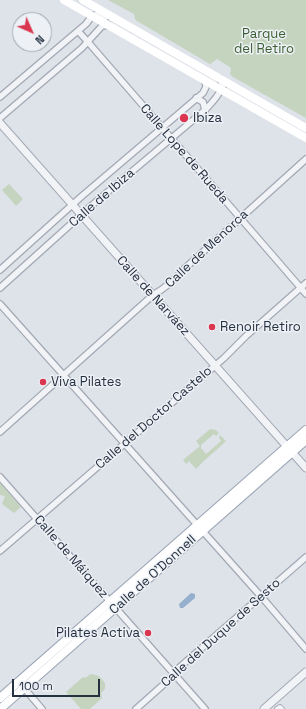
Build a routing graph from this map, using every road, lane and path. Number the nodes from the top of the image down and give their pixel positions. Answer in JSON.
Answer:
{"nodes":[{"id":1,"x":64,"y":0,"type":"edge"},
{"id":2,"x":83,"y":0,"type":"edge"},
{"id":3,"x":92,"y":16,"type":"junction"},
{"id":4,"x":108,"y":25,"type":"junction"},
{"id":5,"x":134,"y":29,"type":"junction"},
{"id":6,"x":78,"y":31,"type":"junction"},
{"id":7,"x":88,"y":42,"type":"junction"},
{"id":8,"x":220,"y":79,"type":"junction"},
{"id":9,"x":205,"y":81,"type":"junction"},
{"id":10,"x":221,"y":90,"type":"junction"},
{"id":11,"x":0,"y":97,"type":"edge"},
{"id":12,"x":196,"y":98,"type":"junction"},
{"id":13,"x":205,"y":110,"type":"junction"},
{"id":14,"x":0,"y":118,"type":"edge"},
{"id":15,"x":0,"y":124,"type":"edge"},
{"id":16,"x":162,"y":128,"type":"junction"},
{"id":17,"x":306,"y":128,"type":"edge"},
{"id":18,"x":306,"y":138,"type":"edge"},
{"id":19,"x":171,"y":139,"type":"junction"},
{"id":20,"x":306,"y":160,"type":"edge"},
{"id":21,"x":72,"y":205,"type":"junction"},
{"id":22,"x":82,"y":215,"type":"junction"},
{"id":23,"x":240,"y":218,"type":"junction"},
{"id":24,"x":0,"y":270,"type":"edge"},
{"id":25,"x":306,"y":283,"type":"edge"},
{"id":26,"x":0,"y":288,"type":"edge"},
{"id":27,"x":301,"y":288,"type":"junction"},
{"id":28,"x":306,"y":294,"type":"edge"},
{"id":29,"x":153,"y":295,"type":"junction"},
{"id":30,"x":0,"y":304,"type":"edge"},
{"id":31,"x":215,"y":365,"type":"junction"},
{"id":32,"x":64,"y":375,"type":"junction"},
{"id":33,"x":306,"y":430,"type":"edge"},
{"id":34,"x":0,"y":432,"type":"edge"},
{"id":35,"x":306,"y":440,"type":"edge"},
{"id":36,"x":124,"y":444,"type":"junction"},
{"id":37,"x":290,"y":449,"type":"junction"},
{"id":38,"x":306,"y":468,"type":"edge"},
{"id":39,"x":0,"y":477,"type":"edge"},
{"id":40,"x":37,"y":519,"type":"junction"},
{"id":41,"x":200,"y":529,"type":"junction"},
{"id":42,"x":0,"y":551,"type":"edge"},
{"id":43,"x":306,"y":557,"type":"edge"},
{"id":44,"x":261,"y":597,"type":"junction"},
{"id":45,"x":110,"y":602,"type":"junction"},
{"id":46,"x":116,"y":608,"type":"junction"},
{"id":47,"x":306,"y":649,"type":"edge"},
{"id":48,"x":306,"y":672,"type":"edge"},
{"id":49,"x":173,"y":673,"type":"junction"},
{"id":50,"x":24,"y":688,"type":"junction"},
{"id":51,"x":0,"y":698,"type":"edge"},
{"id":52,"x":0,"y":709,"type":"edge"},
{"id":53,"x":42,"y":709,"type":"edge"},
{"id":54,"x":136,"y":709,"type":"edge"},
{"id":55,"x":205,"y":709,"type":"edge"},
{"id":56,"x":264,"y":709,"type":"edge"},
{"id":57,"x":277,"y":709,"type":"edge"},
{"id":58,"x":282,"y":709,"type":"edge"}],
"edges":[{"from":1,"to":3,"type":"main road"},
{"from":2,"to":5,"type":"main road"},
{"from":3,"to":4,"type":"main road"},
{"from":3,"to":5,"type":"street"},
{"from":3,"to":6,"type":"street"},
{"from":4,"to":7,"type":"street"},
{"from":4,"to":9,"type":"main road"},
{"from":5,"to":8,"type":"main road"},
{"from":6,"to":7,"type":"street","name":"Calle Lope de Rueda"},
{"from":6,"to":11,"type":"street"},
{"from":7,"to":14,"type":"street"},
{"from":7,"to":16,"type":"street","name":"Calle Lope de Rueda"},
{"from":8,"to":10,"type":"street"},
{"from":8,"to":17,"type":"main road"},
{"from":9,"to":10,"type":"main road"},
{"from":9,"to":12,"type":"street","name":"Calle de Ibiza"},
{"from":10,"to":13,"type":"street","name":"Calle de Ibiza"},
{"from":10,"to":18,"type":"main road"},
{"from":12,"to":13,"type":"street"},
{"from":12,"to":16,"type":"street","name":"Calle de Ibiza"},
{"from":13,"to":19,"type":"street","name":"Calle de Ibiza"},
{"from":15,"to":21,"type":"street","name":"Calle de Narváez"},
{"from":16,"to":19,"type":"street","name":"Calle Lope de Rueda"},
{"from":16,"to":21,"type":"street","name":"Calle de Ibiza"},
{"from":19,"to":22,"type":"street","name":"Calle de Ibiza"},
{"from":19,"to":23,"type":"street","name":"Calle Lope de Rueda"},
{"from":20,"to":23,"type":"street","name":"Calle de Menorca"},
{"from":21,"to":22,"type":"street","name":"Calle de Narváez"},
{"from":21,"to":24,"type":"street","name":"Calle de Ibiza"},
{"from":22,"to":26,"type":"street","name":"Calle de Ibiza"},
{"from":22,"to":29,"type":"street","name":"Calle de Narváez"},
{"from":23,"to":27,"type":"street","name":"Calle Lope de Rueda"},
{"from":23,"to":29,"type":"street","name":"Calle de Menorca"},
{"from":25,"to":27,"type":"street","name":"Calle del Doctor Castelo"},
{"from":27,"to":28,"type":"street","name":"Calle Lope de Rueda"},
{"from":27,"to":31,"type":"street","name":"Calle del Doctor Castelo"},
{"from":29,"to":31,"type":"street","name":"Calle de Narváez"},
{"from":29,"to":32,"type":"street","name":"Calle de Menorca"},
{"from":30,"to":32,"type":"street"},
{"from":31,"to":36,"type":"street","name":"Calle del Doctor Castelo"},
{"from":31,"to":37,"type":"street","name":"Calle de Narváez"},
{"from":32,"to":34,"type":"street","name":"Calle de Menorca"},
{"from":32,"to":36,"type":"street"},
{"from":33,"to":37,"type":"main road","name":"Calle de O'Donnell"},
{"from":35,"to":37,"type":"main road","name":"Calle de O'Donnell"},
{"from":36,"to":40,"type":"street","name":"Calle del Doctor Castelo"},
{"from":36,"to":41,"type":"street"},
{"from":37,"to":38,"type":"street","name":"Calle de Narváez"},
{"from":37,"to":41,"type":"main road","name":"Calle de O'Donnell"},
{"from":39,"to":40,"type":"street","name":"Calle de Máiquez"},
{"from":40,"to":42,"type":"street","name":"Calle del Doctor Castelo"},
{"from":40,"to":45,"type":"street","name":"Calle de Máiquez"},
{"from":41,"to":44,"type":"street"},
{"from":41,"to":45,"type":"main road","name":"Calle de O'Donnell"},
{"from":41,"to":46,"type":"main road","name":"Calle de O'Donnell"},
{"from":43,"to":44,"type":"street","name":"Calle del Duque de Sesto"},
{"from":44,"to":47,"type":"street"},
{"from":44,"to":49,"type":"street","name":"Calle del Duque de Sesto"},
{"from":45,"to":46,"type":"street","name":"Calle de Máiquez"},
{"from":45,"to":51,"type":"main road","name":"Calle de O'Donnell"},
{"from":46,"to":49,"type":"street","name":"Calle de Máiquez"},
{"from":46,"to":50,"type":"main road","name":"Calle de O'Donnell"},
{"from":48,"to":56,"type":"street"},
{"from":49,"to":54,"type":"street","name":"Calle del Duque de Sesto"},
{"from":49,"to":55,"type":"street","name":"Calle de Máiquez"},
{"from":50,"to":52,"type":"main road","name":"Calle de O'Donnell"},
{"from":50,"to":53,"type":"street"},
{"from":57,"to":58,"type":"street"}]}
